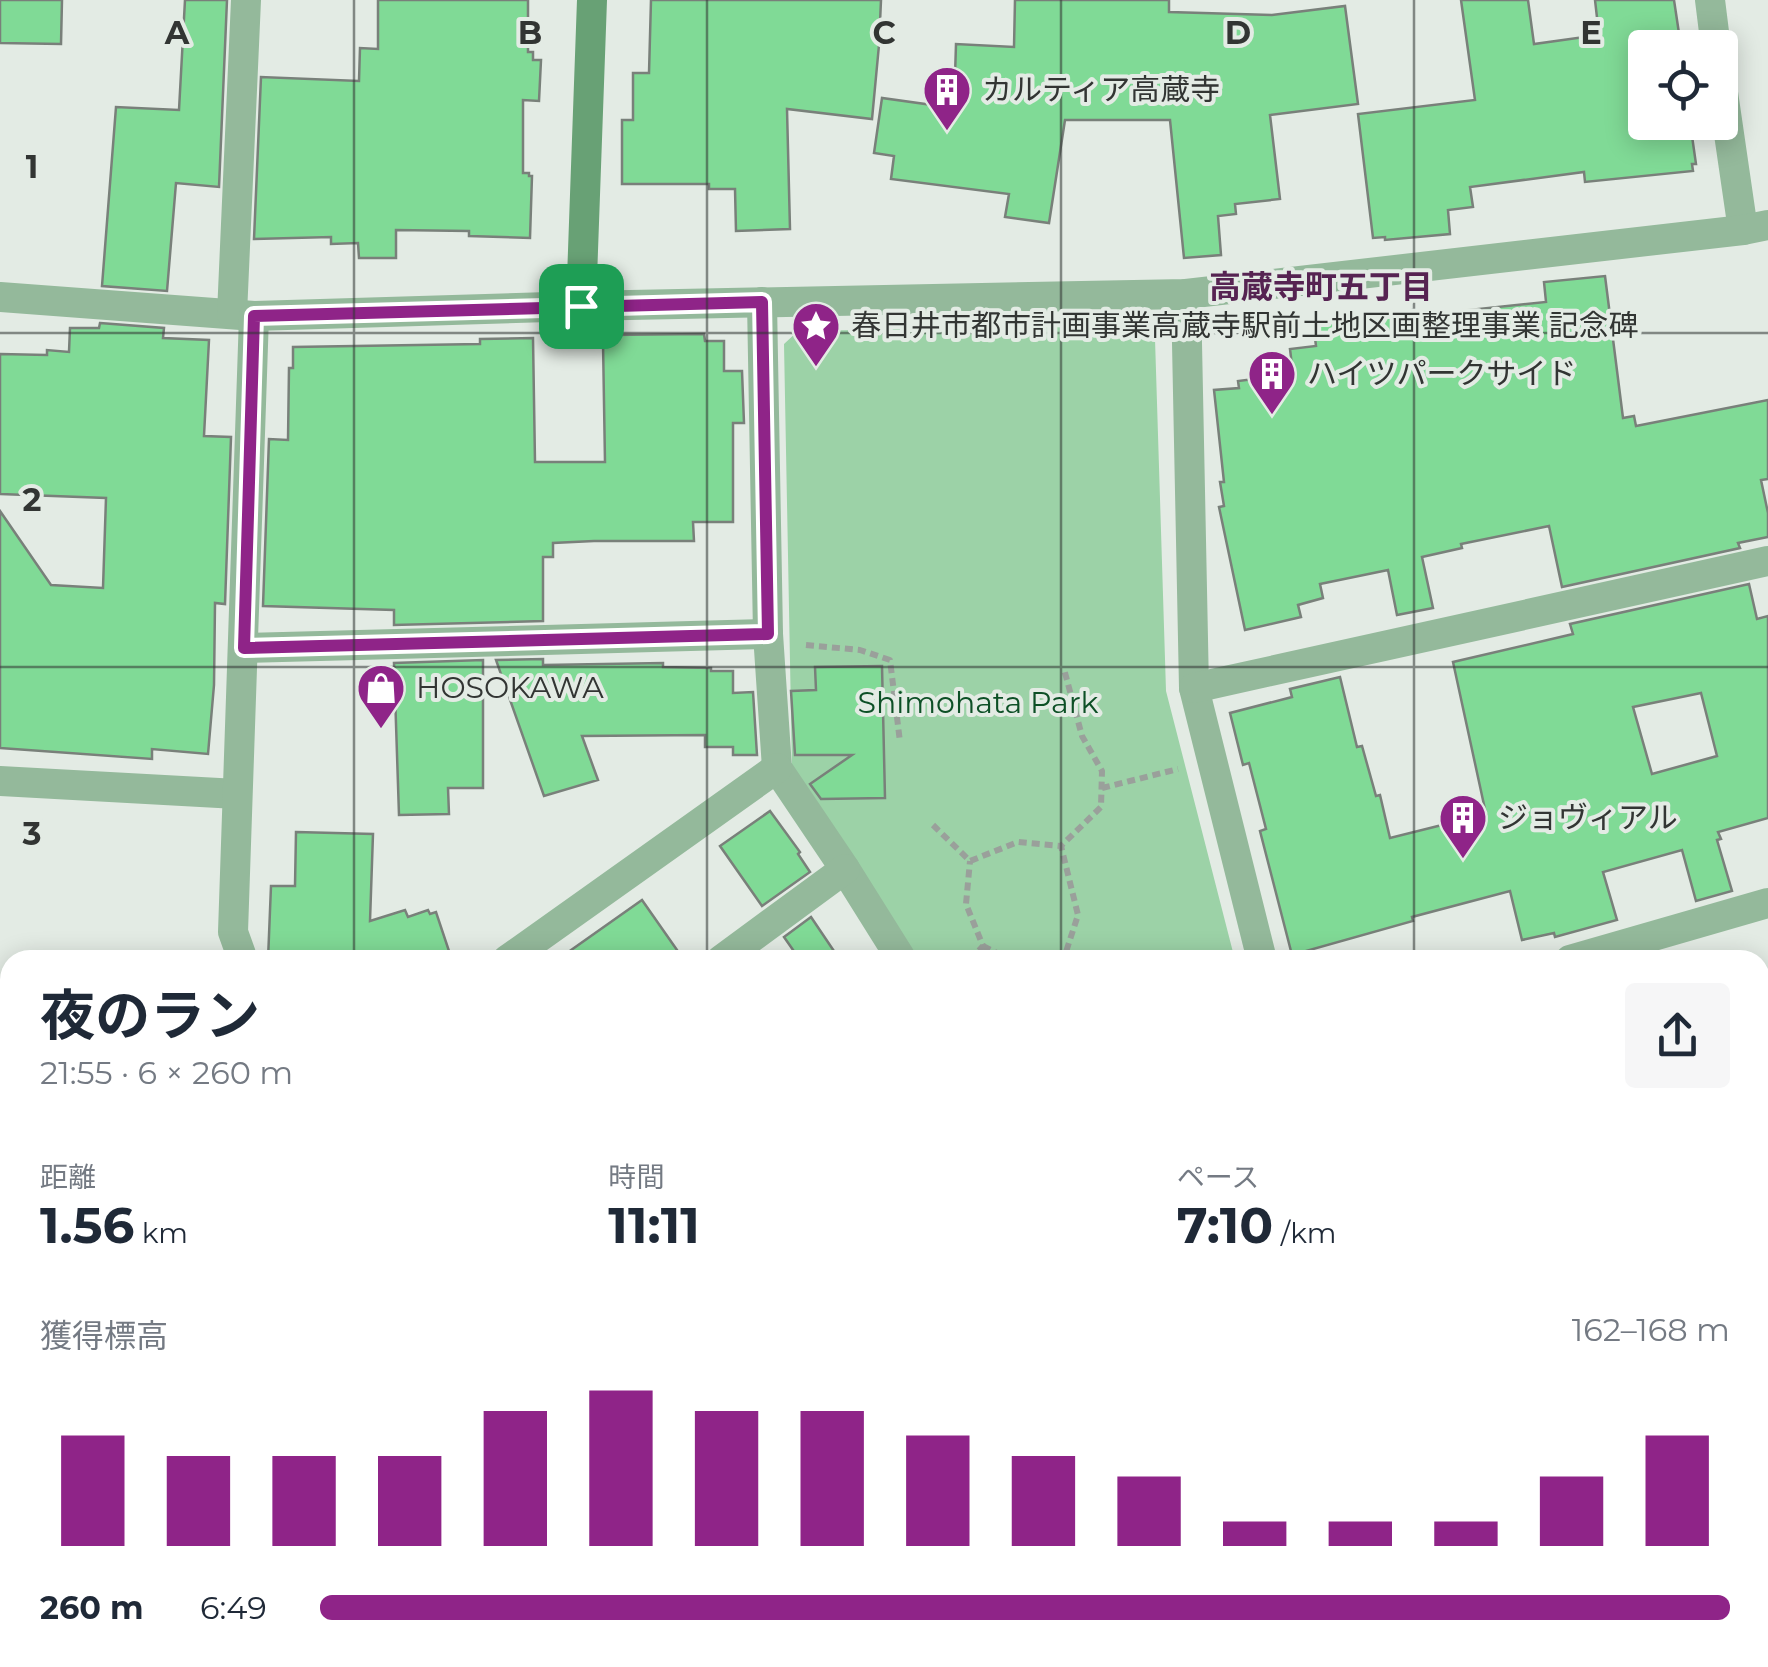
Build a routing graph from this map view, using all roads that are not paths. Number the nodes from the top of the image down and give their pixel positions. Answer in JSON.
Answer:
{"nodes":[{"id":1,"x":246,"y":0,"type":"edge"},
{"id":2,"x":592,"y":0,"type":"edge"},
{"id":3,"x":1710,"y":0,"type":"edge"},
{"id":4,"x":1714,"y":30,"type":"edge"},
{"id":5,"x":1735,"y":140,"type":"edge"},
{"id":6,"x":1755,"y":227,"type":"edge"},
{"id":7,"x":1186,"y":294,"type":"junction"},
{"id":8,"x":0,"y":296,"type":"edge"},
{"id":9,"x":762,"y":302,"type":"junction"},
{"id":10,"x":581,"y":306,"type":"junction"},
{"id":11,"x":243,"y":315,"type":"junction"},
{"id":12,"x":1768,"y":561,"type":"edge"},
{"id":13,"x":779,"y":639,"type":"junction"},
{"id":14,"x":244,"y":648,"type":"junction"},
{"id":15,"x":1194,"y":688,"type":"junction"},
{"id":16,"x":777,"y":768,"type":"junction"},
{"id":17,"x":0,"y":781,"type":"edge"},
{"id":18,"x":237,"y":794,"type":"junction"},
{"id":19,"x":845,"y":868,"type":"junction"},
{"id":20,"x":1768,"y":904,"type":"edge"},
{"id":21,"x":240,"y":950,"type":"edge"},
{"id":22,"x":521,"y":950,"type":"edge"},
{"id":23,"x":734,"y":950,"type":"edge"},
{"id":24,"x":896,"y":950,"type":"edge"},
{"id":25,"x":1260,"y":950,"type":"edge"},
{"id":26,"x":1605,"y":950,"type":"edge"}],
"edges":[{"from":1,"to":11,"type":"street"},
{"from":2,"to":10,"type":"street"},
{"from":3,"to":4,"type":"street"},
{"from":5,"to":6,"type":"street"},
{"from":6,"to":7,"type":"street"},
{"from":7,"to":9,"type":"street"},
{"from":7,"to":15,"type":"street"},
{"from":8,"to":11,"type":"street"},
{"from":9,"to":10,"type":"street"},
{"from":9,"to":13,"type":"street"},
{"from":10,"to":11,"type":"street"},
{"from":11,"to":14,"type":"street"},
{"from":12,"to":15,"type":"street"},
{"from":13,"to":14,"type":"street"},
{"from":13,"to":16,"type":"street"},
{"from":14,"to":18,"type":"street"},
{"from":15,"to":25,"type":"street"},
{"from":16,"to":19,"type":"street"},
{"from":16,"to":22,"type":"street"},
{"from":17,"to":18,"type":"street"},
{"from":18,"to":21,"type":"street"},
{"from":19,"to":23,"type":"street"},
{"from":19,"to":24,"type":"street"},
{"from":20,"to":26,"type":"street"}]}
